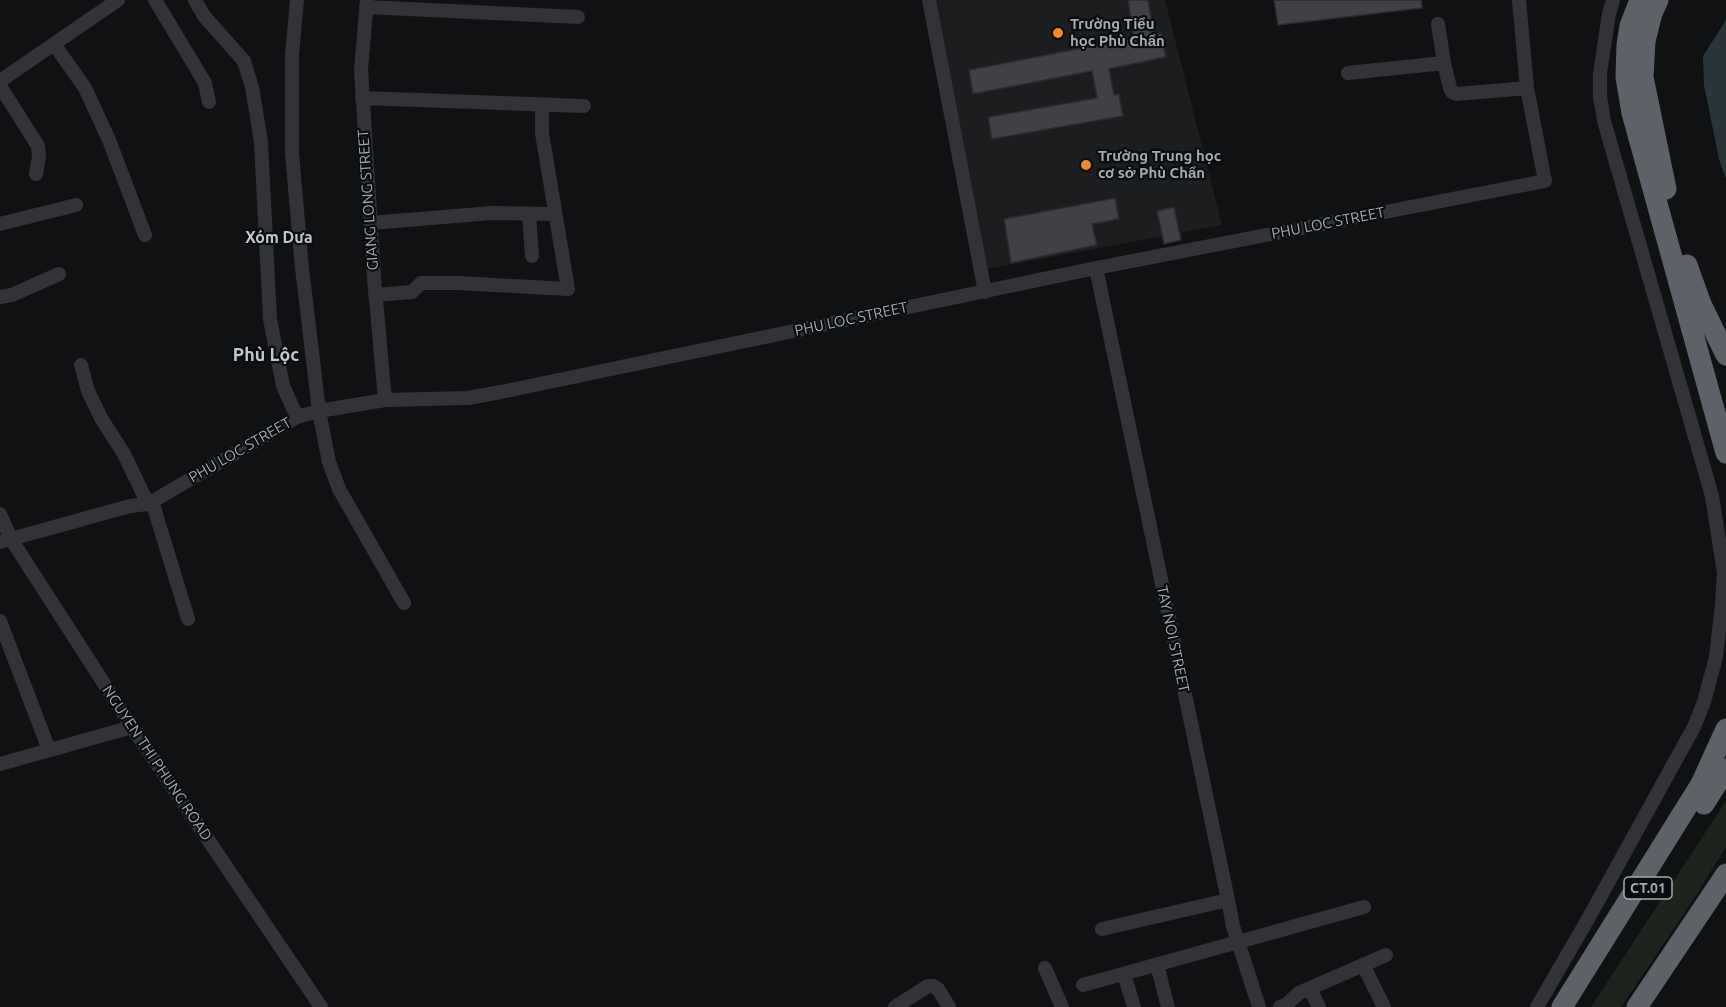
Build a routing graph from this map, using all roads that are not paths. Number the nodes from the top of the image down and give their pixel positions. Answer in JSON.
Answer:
{"nodes":[{"id":1,"x":118,"y":0,"type":"edge"},
{"id":2,"x":155,"y":0,"type":"edge"},
{"id":3,"x":195,"y":0,"type":"edge"},
{"id":4,"x":297,"y":0,"type":"edge"},
{"id":5,"x":929,"y":0,"type":"edge"},
{"id":6,"x":1519,"y":0,"type":"edge"},
{"id":7,"x":1613,"y":0,"type":"edge"},
{"id":8,"x":1640,"y":0,"type":"edge"},
{"id":9,"x":1658,"y":0,"type":"edge"},
{"id":10,"x":367,"y":4,"type":"edge"},
{"id":11,"x":578,"y":17,"type":"dead end"},
{"id":12,"x":1438,"y":24,"type":"dead end"},
{"id":13,"x":54,"y":44,"type":"junction"},
{"id":14,"x":1444,"y":63,"type":"junction"},
{"id":15,"x":1348,"y":73,"type":"dead end"},
{"id":16,"x":0,"y":81,"type":"edge"},
{"id":17,"x":0,"y":86,"type":"edge"},
{"id":18,"x":1527,"y":88,"type":"junction"},
{"id":19,"x":362,"y":98,"type":"junction"},
{"id":20,"x":209,"y":102,"type":"dead end"},
{"id":21,"x":542,"y":105,"type":"junction"},
{"id":22,"x":584,"y":106,"type":"dead end"},
{"id":23,"x":36,"y":174,"type":"dead end"},
{"id":24,"x":76,"y":205,"type":"dead end"},
{"id":25,"x":529,"y":214,"type":"junction"},
{"id":26,"x":555,"y":214,"type":"junction"},
{"id":27,"x":370,"y":223,"type":"junction"},
{"id":28,"x":0,"y":224,"type":"edge"},
{"id":29,"x":145,"y":235,"type":"dead end"},
{"id":30,"x":532,"y":256,"type":"dead end"},
{"id":31,"x":1096,"y":268,"type":"junction"},
{"id":32,"x":59,"y":274,"type":"dead end"},
{"id":33,"x":985,"y":292,"type":"junction"},
{"id":34,"x":375,"y":295,"type":"junction"},
{"id":35,"x":0,"y":297,"type":"edge"},
{"id":36,"x":1726,"y":355,"type":"edge"},
{"id":37,"x":81,"y":365,"type":"dead end"},
{"id":38,"x":385,"y":400,"type":"junction"},
{"id":39,"x":319,"y":411,"type":"junction"},
{"id":40,"x":297,"y":417,"type":"junction"},
{"id":41,"x":1726,"y":453,"type":"edge"},
{"id":42,"x":150,"y":503,"type":"junction"},
{"id":43,"x":0,"y":514,"type":"edge"},
{"id":44,"x":6,"y":541,"type":"edge"},
{"id":45,"x":404,"y":603,"type":"dead end"},
{"id":46,"x":188,"y":619,"type":"dead end"},
{"id":47,"x":0,"y":621,"type":"edge"},
{"id":48,"x":132,"y":727,"type":"junction"},
{"id":49,"x":1726,"y":729,"type":"edge"},
{"id":50,"x":49,"y":750,"type":"junction"},
{"id":51,"x":0,"y":764,"type":"edge"},
{"id":52,"x":1726,"y":769,"type":"edge"},
{"id":53,"x":1726,"y":874,"type":"edge"},
{"id":54,"x":1228,"y":900,"type":"junction"},
{"id":55,"x":1364,"y":907,"type":"dead end"},
{"id":56,"x":1102,"y":929,"type":"dead end"},
{"id":57,"x":1238,"y":942,"type":"junction"},
{"id":58,"x":1386,"y":955,"type":"dead end"},
{"id":59,"x":1157,"y":965,"type":"junction"},
{"id":60,"x":1363,"y":965,"type":"junction"},
{"id":61,"x":1045,"y":968,"type":"dead end"},
{"id":62,"x":1124,"y":974,"type":"junction"},
{"id":63,"x":1083,"y":985,"type":"dead end"},
{"id":64,"x":1310,"y":989,"type":"junction"},
{"id":65,"x":321,"y":1007,"type":"edge"},
{"id":66,"x":895,"y":1007,"type":"edge"},
{"id":67,"x":949,"y":1007,"type":"edge"},
{"id":68,"x":1062,"y":1007,"type":"edge"},
{"id":69,"x":1134,"y":1007,"type":"edge"},
{"id":70,"x":1168,"y":1007,"type":"edge"},
{"id":71,"x":1259,"y":1007,"type":"edge"},
{"id":72,"x":1280,"y":1007,"type":"edge"},
{"id":73,"x":1319,"y":1007,"type":"edge"},
{"id":74,"x":1384,"y":1007,"type":"edge"},
{"id":75,"x":1537,"y":1007,"type":"edge"},
{"id":76,"x":1562,"y":1007,"type":"edge"},
{"id":77,"x":1570,"y":1007,"type":"edge"},
{"id":78,"x":1637,"y":1007,"type":"edge"}],
"edges":[{"from":1,"to":13,"type":"street"},
{"from":2,"to":20,"type":"street"},
{"from":3,"to":40,"type":"street"},
{"from":4,"to":39,"type":"street"},
{"from":5,"to":33,"type":"street"},
{"from":6,"to":18,"type":"street","name":"PHU LOC STREET"},
{"from":7,"to":75,"type":"street"},
{"from":8,"to":41,"type":"highway"},
{"from":9,"to":36,"type":"highway"},
{"from":10,"to":11,"type":"street"},
{"from":10,"to":19,"type":"street","name":"GIANG LONG STREET"},
{"from":12,"to":14,"type":"street"},
{"from":13,"to":16,"type":"street"},
{"from":13,"to":29,"type":"street"},
{"from":14,"to":15,"type":"street"},
{"from":14,"to":18,"type":"street"},
{"from":17,"to":23,"type":"street"},
{"from":18,"to":31,"type":"street","name":"PHU LOC STREET"},
{"from":19,"to":21,"type":"street"},
{"from":19,"to":27,"type":"street","name":"GIANG LONG STREET"},
{"from":21,"to":22,"type":"street"},
{"from":21,"to":26,"type":"street"},
{"from":24,"to":28,"type":"street"},
{"from":25,"to":26,"type":"street"},
{"from":25,"to":27,"type":"street"},
{"from":25,"to":30,"type":"street"},
{"from":26,"to":34,"type":"street"},
{"from":27,"to":34,"type":"street","name":"GIANG LONG STREET"},
{"from":31,"to":33,"type":"street","name":"PHU LOC STREET"},
{"from":31,"to":54,"type":"street","name":"TAY NOI STREET"},
{"from":32,"to":35,"type":"street"},
{"from":33,"to":38,"type":"street","name":"PHU LOC STREET"},
{"from":34,"to":38,"type":"street","name":"GIANG LONG STREET"},
{"from":37,"to":42,"type":"street"},
{"from":38,"to":39,"type":"street","name":"PHU LOC STREET"},
{"from":39,"to":40,"type":"street","name":"PHU LOC STREET"},
{"from":39,"to":45,"type":"street"},
{"from":40,"to":42,"type":"street","name":"PHU LOC STREET"},
{"from":42,"to":44,"type":"street","name":"PHU LOC STREET"},
{"from":42,"to":46,"type":"street"},
{"from":43,"to":44,"type":"street","name":"NGUYEN THI PHUNG ROAD"},
{"from":44,"to":48,"type":"street","name":"NGUYEN THI PHUNG ROAD"},
{"from":47,"to":50,"type":"street"},
{"from":48,"to":50,"type":"street"},
{"from":48,"to":65,"type":"street","name":"NGUYEN THI PHUNG ROAD"},
{"from":49,"to":76,"type":"highway"},
{"from":50,"to":51,"type":"street"},
{"from":52,"to":77,"type":"highway","number":"CT.01"},
{"from":53,"to":78,"type":"highway"},
{"from":54,"to":56,"type":"street"},
{"from":54,"to":57,"type":"street","name":"TAY NOI STREET"},
{"from":55,"to":57,"type":"street"},
{"from":57,"to":59,"type":"street"},
{"from":57,"to":71,"type":"street","name":"TAY NOI STREET"},
{"from":58,"to":60,"type":"street"},
{"from":59,"to":62,"type":"street"},
{"from":59,"to":70,"type":"street"},
{"from":60,"to":64,"type":"street"},
{"from":60,"to":74,"type":"street"},
{"from":61,"to":68,"type":"street"},
{"from":62,"to":63,"type":"street"},
{"from":62,"to":69,"type":"street"},
{"from":64,"to":72,"type":"street"},
{"from":64,"to":73,"type":"street"},
{"from":66,"to":67,"type":"street"}]}
